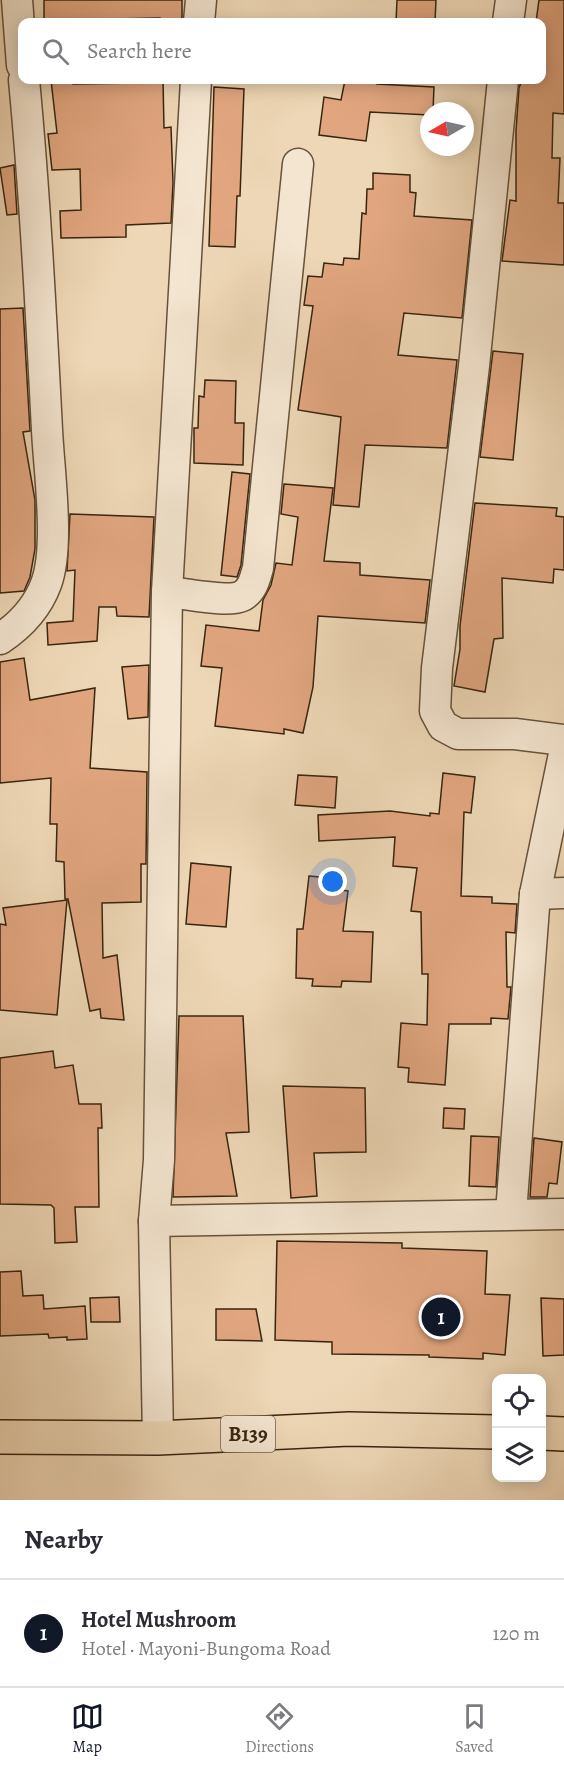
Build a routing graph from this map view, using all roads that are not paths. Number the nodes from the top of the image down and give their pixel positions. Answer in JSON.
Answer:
{"nodes":[{"id":1,"x":17,"y":0,"type":"edge"},
{"id":2,"x":201,"y":0,"type":"edge"},
{"id":3,"x":511,"y":0,"type":"edge"},
{"id":4,"x":18,"y":18,"type":"edge"},
{"id":5,"x":200,"y":18,"type":"edge"},
{"id":6,"x":509,"y":18,"type":"edge"},
{"id":7,"x":24,"y":84,"type":"edge"},
{"id":8,"x":196,"y":84,"type":"edge"},
{"id":9,"x":503,"y":84,"type":"edge"},
{"id":10,"x":298,"y":164,"type":"dead end"},
{"id":11,"x":167,"y":591,"type":"junction"},
{"id":12,"x":0,"y":639,"type":"edge"},
{"id":13,"x":564,"y":740,"type":"edge"},
{"id":14,"x":564,"y":754,"type":"edge"},
{"id":15,"x":564,"y":893,"type":"edge"},
{"id":16,"x":535,"y":894,"type":"junction"},
{"id":17,"x":511,"y":1214,"type":"junction"},
{"id":18,"x":564,"y":1214,"type":"edge"},
{"id":19,"x":154,"y":1221,"type":"junction"},
{"id":20,"x":492,"y":1432,"type":"edge"},
{"id":21,"x":546,"y":1433,"type":"edge"},
{"id":22,"x":564,"y":1434,"type":"edge"},
{"id":23,"x":0,"y":1437,"type":"edge"},
{"id":24,"x":158,"y":1438,"type":"junction"}],
"edges":[{"from":1,"to":4,"type":"street"},
{"from":2,"to":5,"type":"street"},
{"from":3,"to":6,"type":"street"},
{"from":7,"to":12,"type":"street"},
{"from":8,"to":11,"type":"street"},
{"from":9,"to":13,"type":"street"},
{"from":10,"to":11,"type":"street"},
{"from":11,"to":19,"type":"street"},
{"from":14,"to":16,"type":"street"},
{"from":15,"to":16,"type":"street"},
{"from":16,"to":17,"type":"street"},
{"from":17,"to":18,"type":"street"},
{"from":17,"to":19,"type":"street"},
{"from":19,"to":24,"type":"street"},
{"from":20,"to":24,"type":"main road","number":"B139"},
{"from":21,"to":22,"type":"main road"},
{"from":23,"to":24,"type":"main road","number":"B139"}]}
